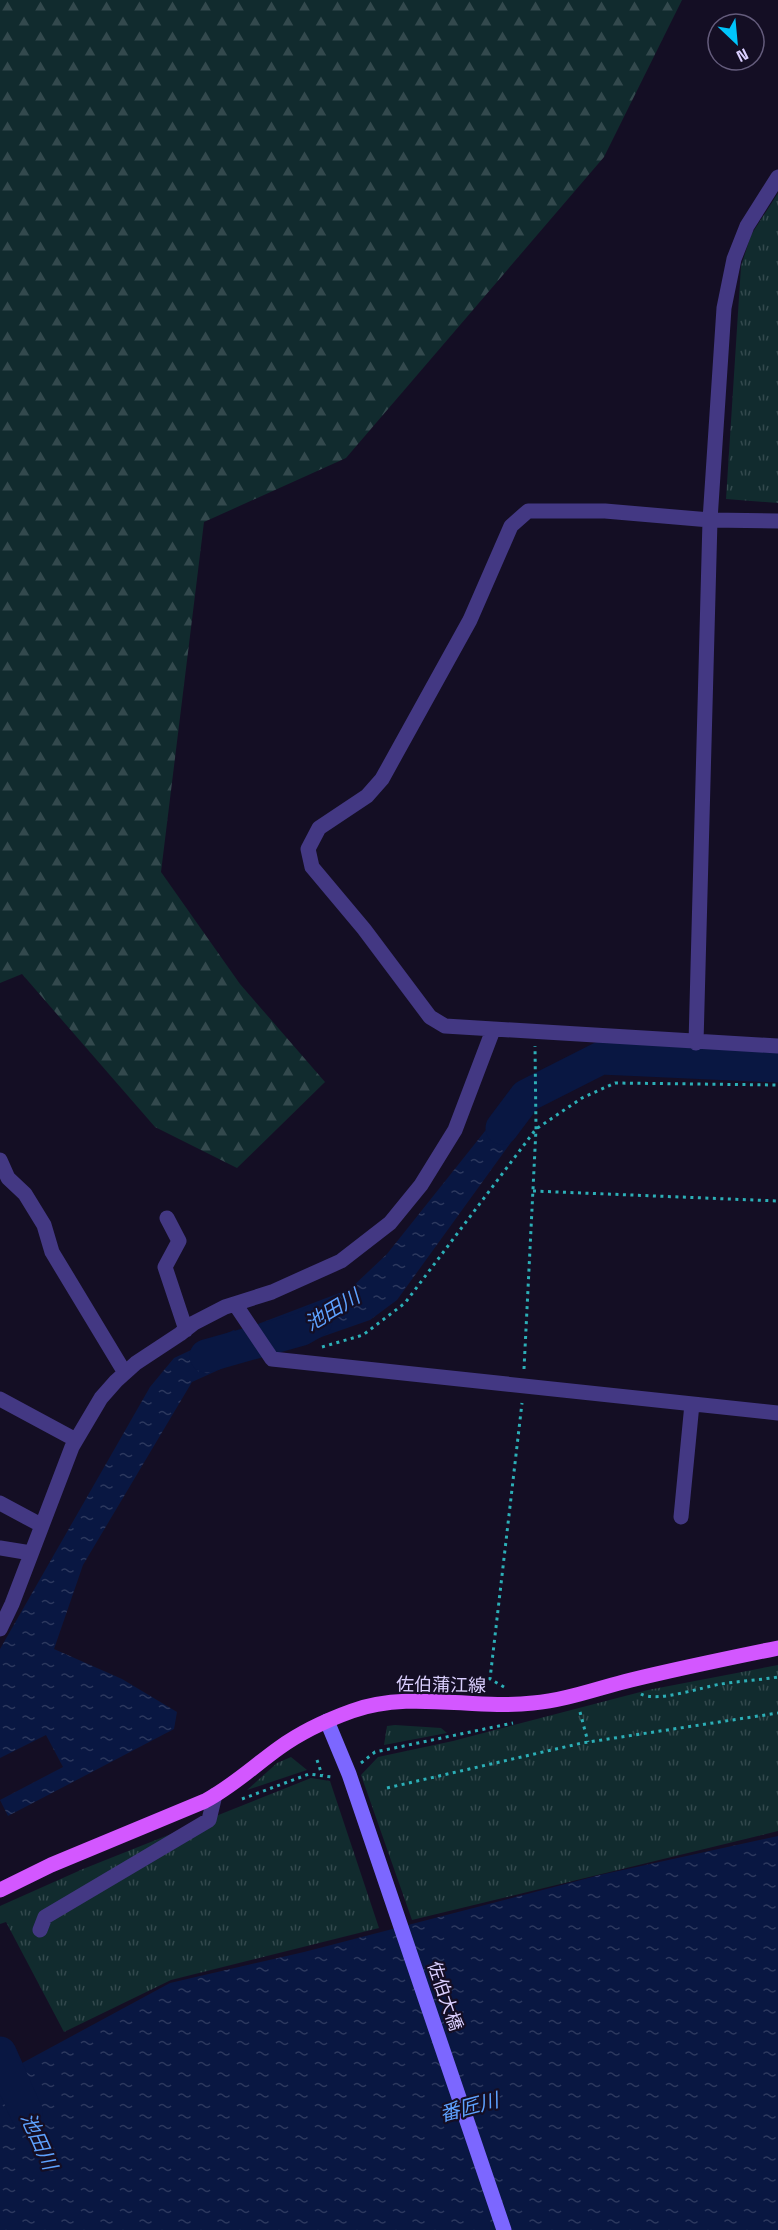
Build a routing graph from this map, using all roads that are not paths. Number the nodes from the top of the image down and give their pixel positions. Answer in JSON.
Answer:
{"nodes":[{"id":1,"x":778,"y":177,"type":"edge"},
{"id":2,"x":710,"y":520,"type":"junction"},
{"id":3,"x":778,"y":521,"type":"edge"},
{"id":4,"x":493,"y":1030,"type":"junction"},
{"id":5,"x":696,"y":1043,"type":"junction"},
{"id":6,"x":778,"y":1046,"type":"edge"},
{"id":7,"x":0,"y":1160,"type":"edge"},
{"id":8,"x":166,"y":1218,"type":"dead end"},
{"id":9,"x":235,"y":1305,"type":"junction"},
{"id":10,"x":186,"y":1330,"type":"junction"},
{"id":11,"x":125,"y":1372,"type":"junction"},
{"id":12,"x":0,"y":1399,"type":"edge"},
{"id":13,"x":692,"y":1404,"type":"junction"},
{"id":14,"x":778,"y":1413,"type":"edge"},
{"id":15,"x":76,"y":1440,"type":"junction"},
{"id":16,"x":0,"y":1503,"type":"edge"},
{"id":17,"x":681,"y":1517,"type":"dead end"},
{"id":18,"x":41,"y":1526,"type":"junction"},
{"id":19,"x":0,"y":1548,"type":"edge"},
{"id":20,"x":31,"y":1553,"type":"junction"},
{"id":21,"x":0,"y":1629,"type":"edge"},
{"id":22,"x":778,"y":1648,"type":"edge"},
{"id":23,"x":327,"y":1720,"type":"junction"},
{"id":24,"x":215,"y":1795,"type":"junction"},
{"id":25,"x":0,"y":1890,"type":"edge"},
{"id":26,"x":40,"y":1930,"type":"dead end"},
{"id":27,"x":504,"y":2230,"type":"edge"}],
"edges":[{"from":1,"to":2,"type":"street"},
{"from":2,"to":3,"type":"street"},
{"from":2,"to":4,"type":"street"},
{"from":2,"to":5,"type":"street"},
{"from":4,"to":5,"type":"street"},
{"from":4,"to":9,"type":"street"},
{"from":5,"to":6,"type":"street"},
{"from":7,"to":11,"type":"street"},
{"from":8,"to":10,"type":"street"},
{"from":9,"to":10,"type":"street"},
{"from":9,"to":13,"type":"street"},
{"from":10,"to":11,"type":"street"},
{"from":11,"to":15,"type":"street"},
{"from":12,"to":15,"type":"street"},
{"from":13,"to":14,"type":"street"},
{"from":13,"to":17,"type":"street"},
{"from":15,"to":18,"type":"street"},
{"from":16,"to":18,"type":"street"},
{"from":18,"to":20,"type":"street"},
{"from":19,"to":20,"type":"street"},
{"from":20,"to":21,"type":"street"},
{"from":22,"to":23,"type":"main road","name":"佐伯蒲江線"},
{"from":23,"to":24,"type":"main road","name":"佐伯蒲江線"},
{"from":23,"to":27,"type":"street","name":"佐伯大橋"},
{"from":24,"to":25,"type":"main road","name":"佐伯蒲江線"},
{"from":24,"to":26,"type":"street"}]}
